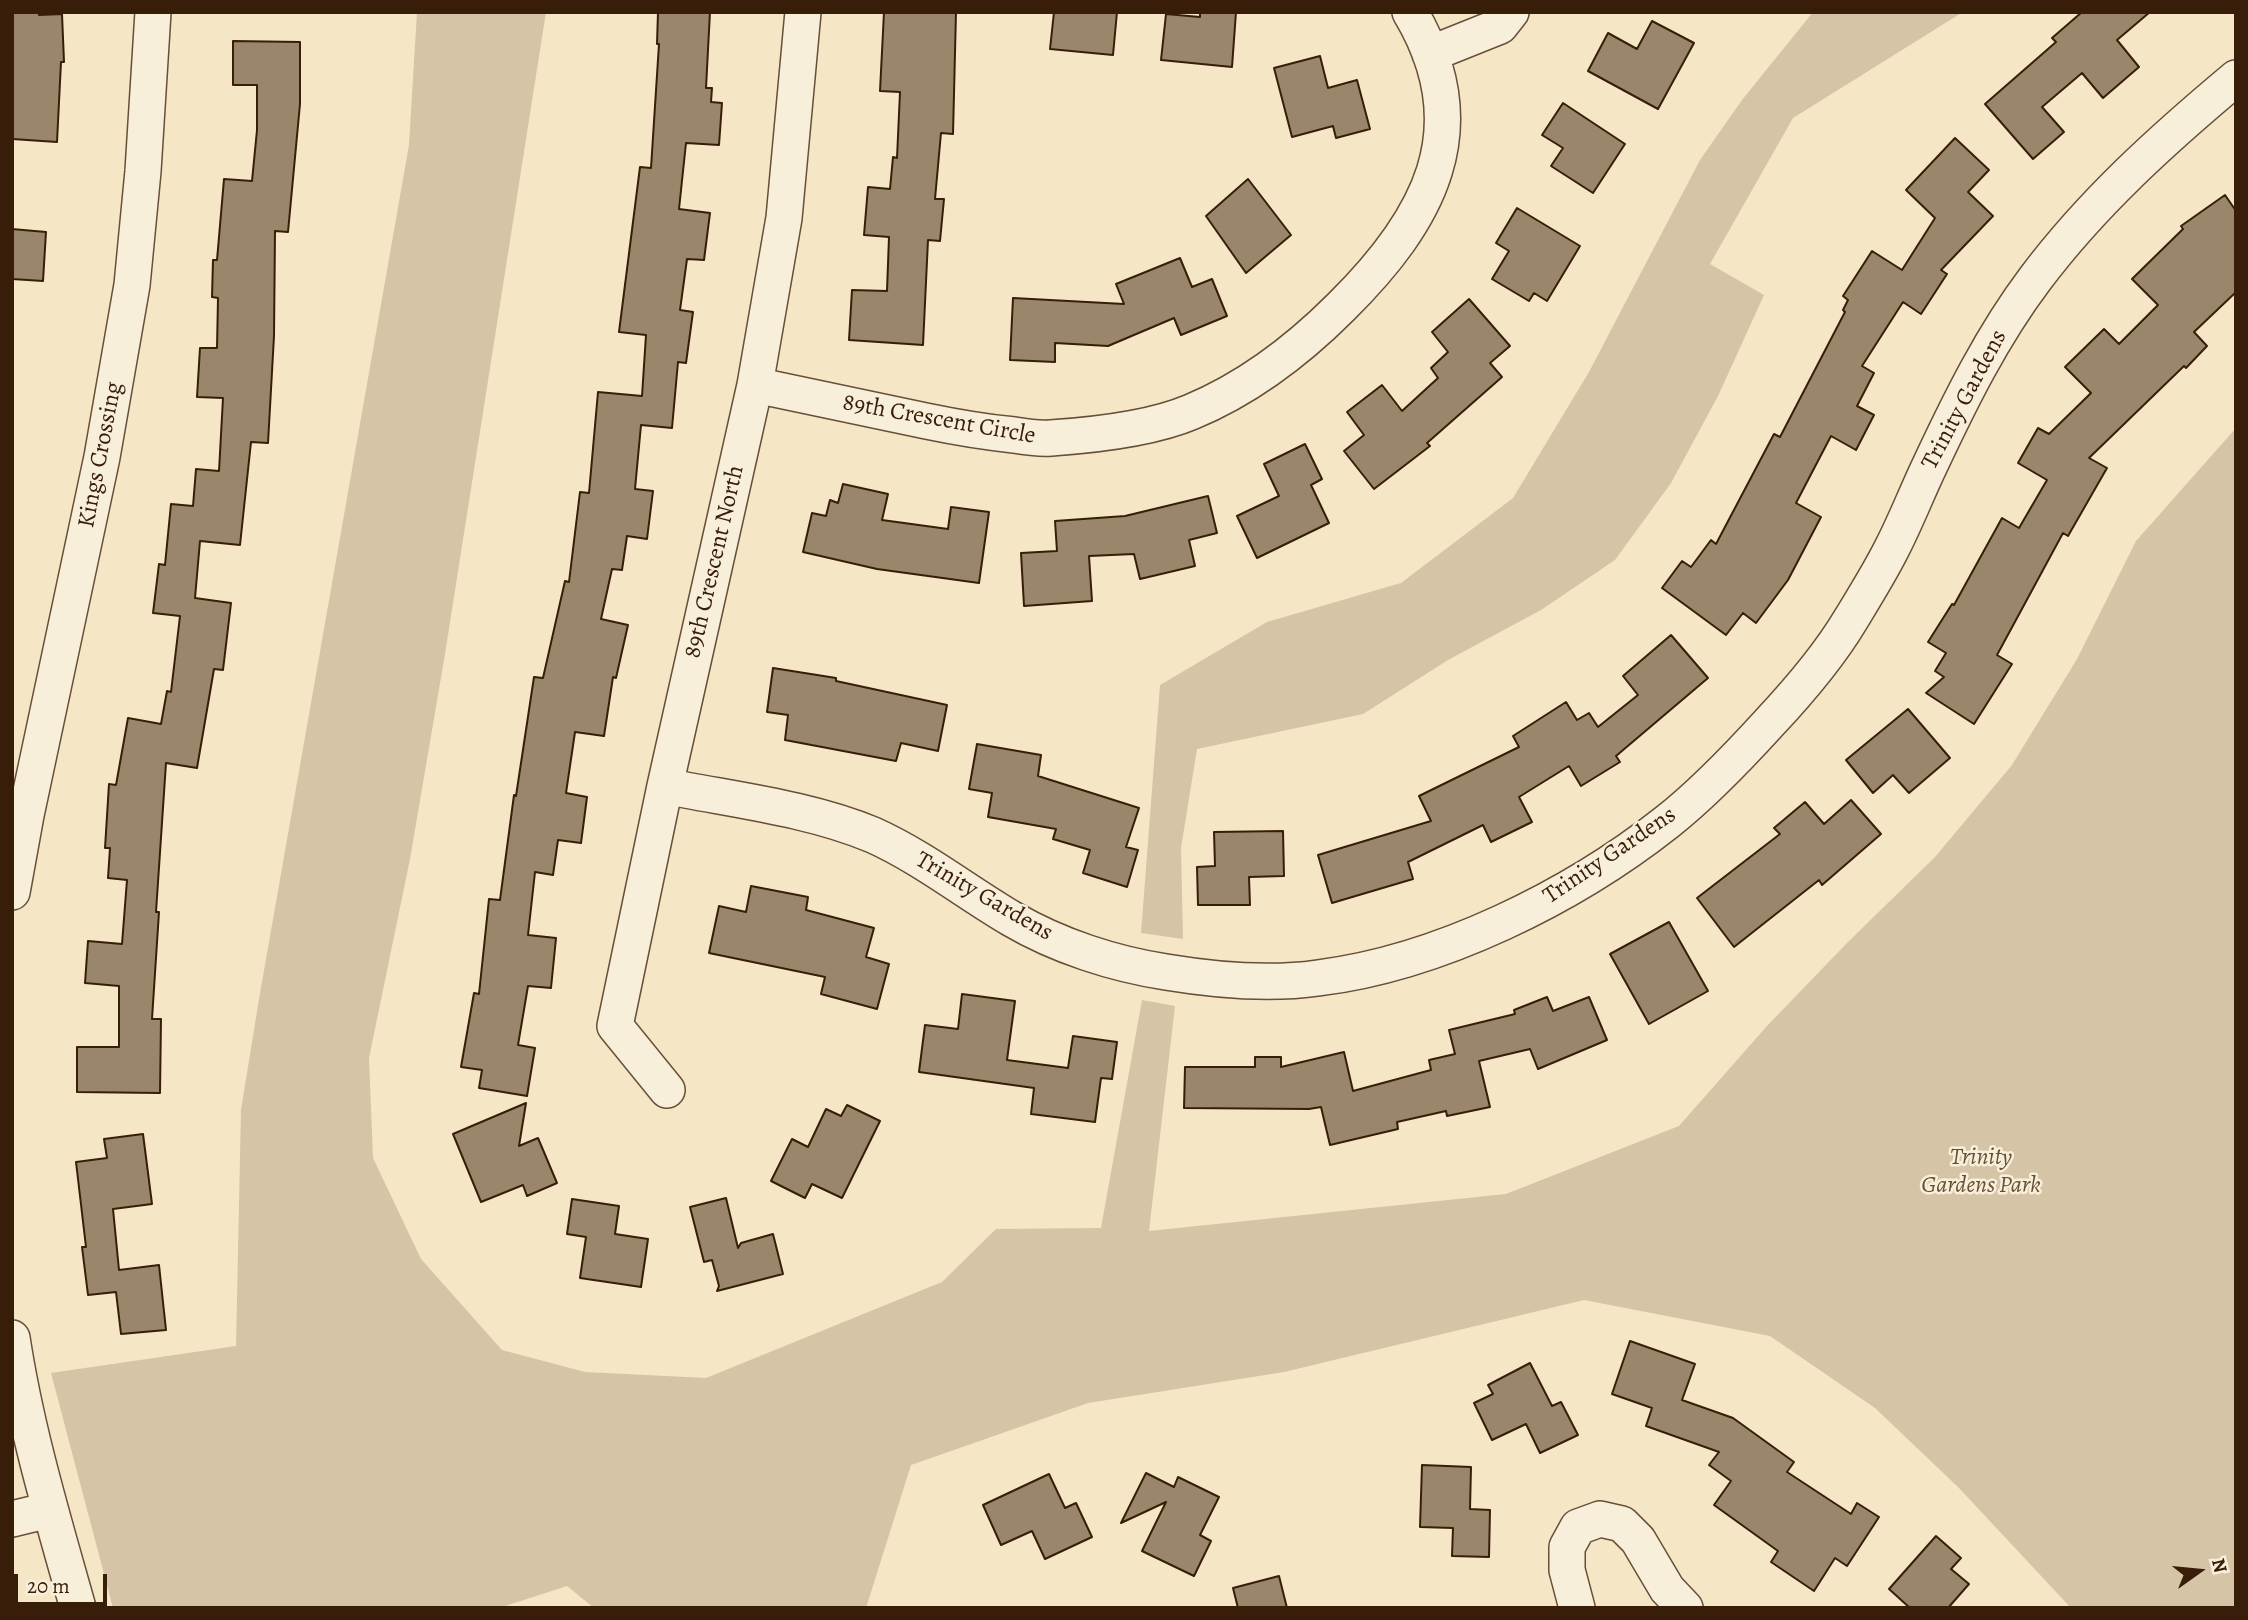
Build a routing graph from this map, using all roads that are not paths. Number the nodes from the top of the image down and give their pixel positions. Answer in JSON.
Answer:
{"nodes":[{"id":1,"x":153,"y":12,"type":"edge"},
{"id":2,"x":803,"y":12,"type":"edge"},
{"id":3,"x":1410,"y":12,"type":"edge"},
{"id":4,"x":1511,"y":12,"type":"edge"},
{"id":5,"x":1430,"y":54,"type":"junction"},
{"id":6,"x":2236,"y":78,"type":"edge"},
{"id":7,"x":755,"y":386,"type":"junction"},
{"id":8,"x":665,"y":786,"type":"junction"},
{"id":9,"x":12,"y":892,"type":"edge"},
{"id":10,"x":667,"y":1090,"type":"dead end"},
{"id":11,"x":12,"y":1338,"type":"edge"},
{"id":12,"x":49,"y":1510,"type":"junction"},
{"id":13,"x":12,"y":1519,"type":"edge"},
{"id":14,"x":78,"y":1608,"type":"edge"},
{"id":15,"x":1577,"y":1608,"type":"edge"},
{"id":16,"x":1685,"y":1608,"type":"edge"}],
"edges":[{"from":1,"to":9,"type":"street","name":"Kings Crossing"},
{"from":2,"to":7,"type":"street","name":"89th Crescent North"},
{"from":3,"to":5,"type":"street","name":"89th Crescent Circle"},
{"from":4,"to":5,"type":"street"},
{"from":5,"to":7,"type":"street","name":"89th Crescent Circle"},
{"from":6,"to":8,"type":"street","name":"Trinity Gardens"},
{"from":7,"to":8,"type":"street","name":"89th Crescent North"},
{"from":8,"to":10,"type":"street","name":"89th Crescent North"},
{"from":11,"to":12,"type":"street"},
{"from":12,"to":13,"type":"street"},
{"from":12,"to":14,"type":"street"},
{"from":15,"to":16,"type":"street"}]}
